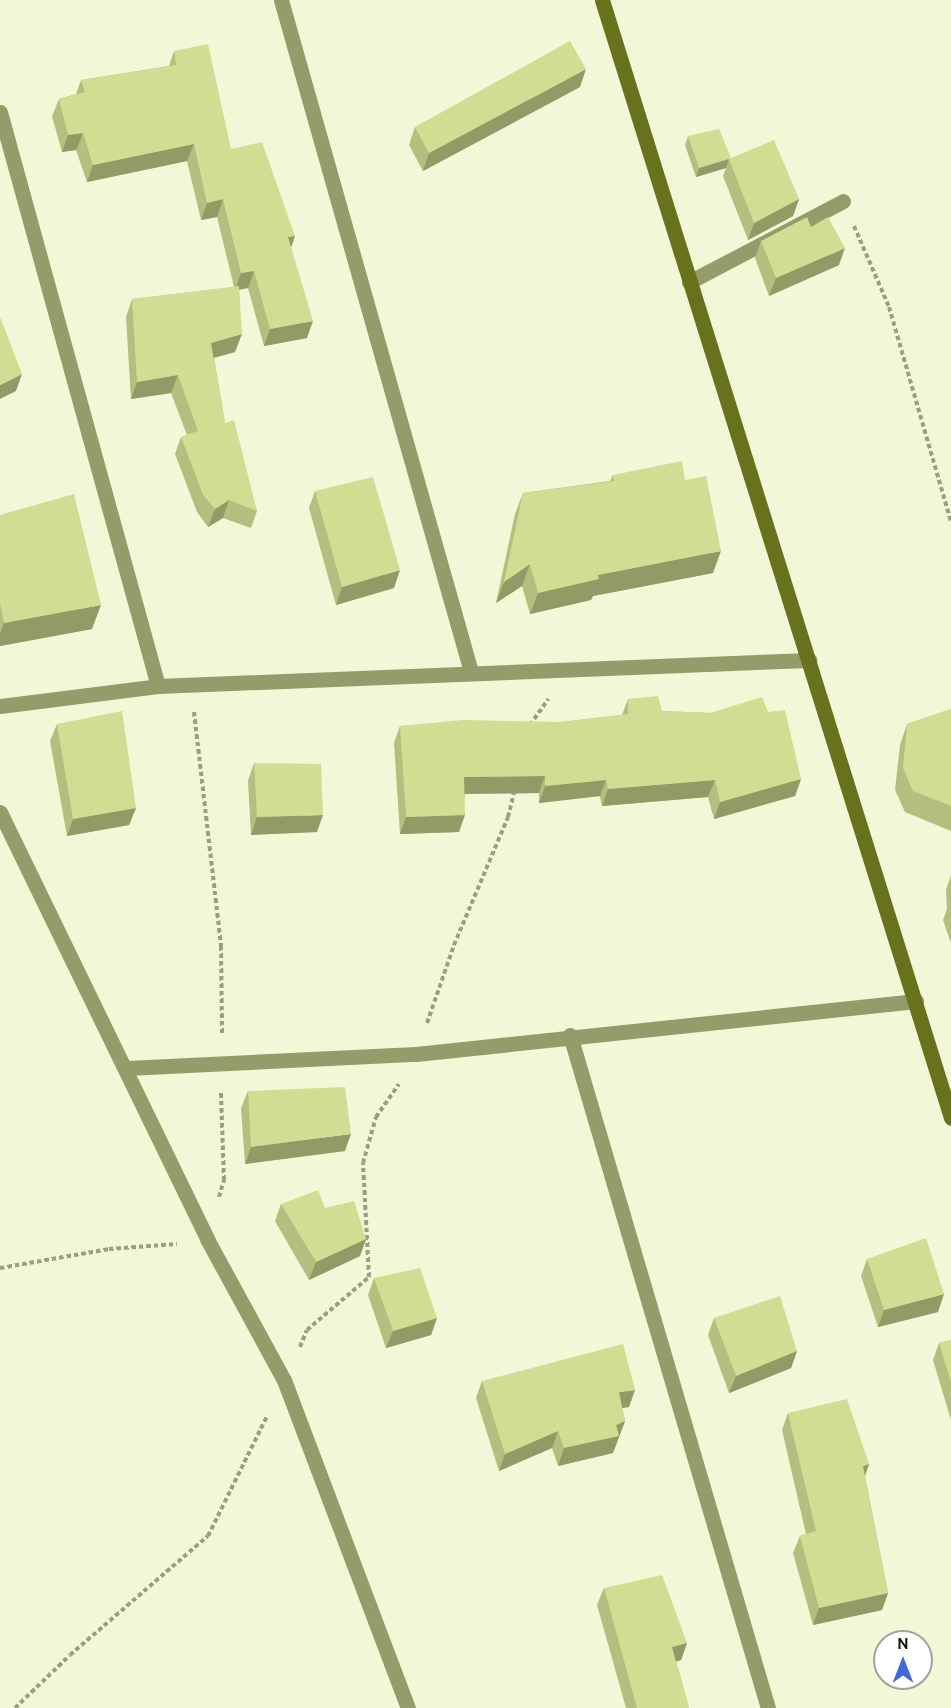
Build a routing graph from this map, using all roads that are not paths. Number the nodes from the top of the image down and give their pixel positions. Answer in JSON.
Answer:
{"nodes":[{"id":1,"x":280,"y":0,"type":"edge"},
{"id":2,"x":602,"y":0,"type":"edge"},
{"id":3,"x":0,"y":112,"type":"edge"},
{"id":4,"x":843,"y":201,"type":"road end"},
{"id":5,"x":689,"y":282,"type":"junction"},
{"id":6,"x":809,"y":660,"type":"junction"},
{"id":7,"x":471,"y":672,"type":"junction"},
{"id":8,"x":158,"y":686,"type":"junction"},
{"id":9,"x":0,"y":706,"type":"edge"},
{"id":10,"x":0,"y":812,"type":"edge"},
{"id":11,"x":916,"y":1001,"type":"junction"},
{"id":12,"x":570,"y":1035,"type":"junction"},
{"id":13,"x":127,"y":1068,"type":"junction"},
{"id":14,"x":951,"y":1118,"type":"edge"},
{"id":15,"x":408,"y":1708,"type":"edge"},
{"id":16,"x":768,"y":1708,"type":"edge"}],
"edges":[{"from":1,"to":7,"type":"street"},
{"from":2,"to":5,"type":"street"},
{"from":3,"to":8,"type":"street"},
{"from":4,"to":5,"type":"street"},
{"from":5,"to":6,"type":"street"},
{"from":6,"to":7,"type":"street"},
{"from":6,"to":11,"type":"street"},
{"from":7,"to":8,"type":"street"},
{"from":8,"to":9,"type":"street"},
{"from":10,"to":13,"type":"street"},
{"from":11,"to":12,"type":"street"},
{"from":11,"to":14,"type":"street"},
{"from":12,"to":13,"type":"street"},
{"from":12,"to":16,"type":"street"},
{"from":13,"to":15,"type":"street"}]}
